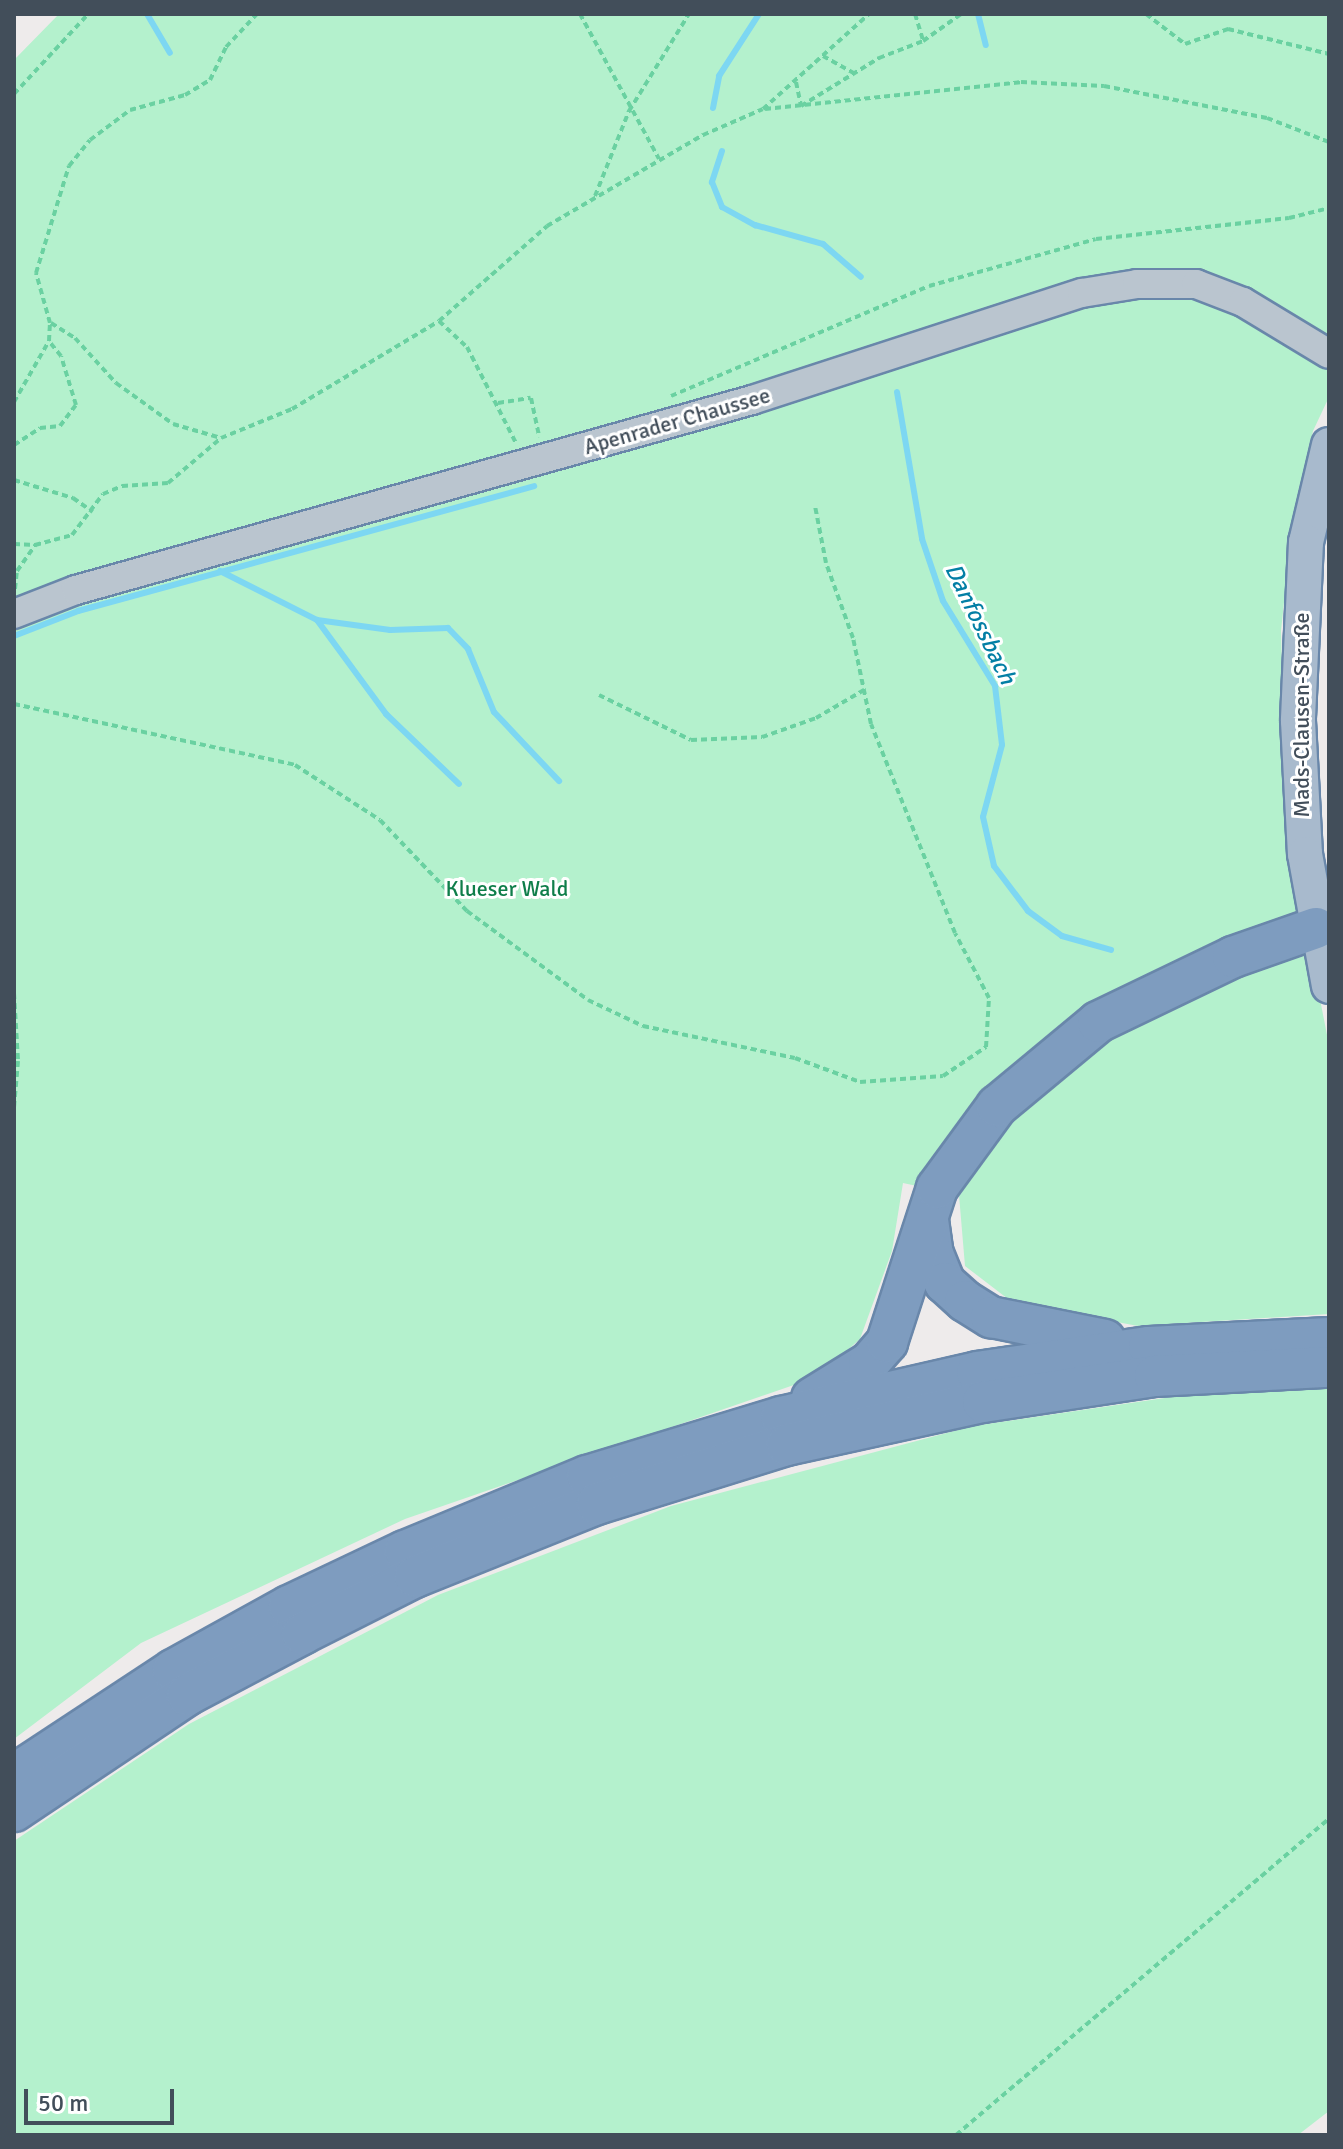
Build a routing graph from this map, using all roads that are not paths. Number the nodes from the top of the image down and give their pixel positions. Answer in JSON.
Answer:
{"nodes":[{"id":1,"x":1329,"y":354,"type":"edge"},
{"id":2,"x":1329,"y":445,"type":"edge"},
{"id":3,"x":21,"y":602,"type":"edge"},
{"id":4,"x":1316,"y":928,"type":"junction"},
{"id":5,"x":1329,"y":986,"type":"edge"},
{"id":6,"x":927,"y":1214,"type":"junction"},
{"id":7,"x":1329,"y":1338,"type":"edge"},
{"id":8,"x":1149,"y":1347,"type":"junction"},
{"id":9,"x":1329,"y":1367,"type":"edge"},
{"id":10,"x":781,"y":1417,"type":"junction"},
{"id":11,"x":14,"y":1775,"type":"edge"},
{"id":12,"x":14,"y":1811,"type":"edge"}],
"edges":[{"from":1,"to":3,"type":"street","name":"Apenrader Chaussee"},
{"from":2,"to":4,"type":"main road","name":"Mads-Clausen-Straße"},
{"from":4,"to":5,"type":"main road","name":"Mads-Clausen-Straße"},
{"from":4,"to":6,"type":"highway"},
{"from":6,"to":8,"type":"highway"},
{"from":6,"to":10,"type":"highway"},
{"from":7,"to":8,"type":"highway"},
{"from":8,"to":10,"type":"highway"},
{"from":9,"to":12,"type":"highway"},
{"from":10,"to":11,"type":"highway"}]}
